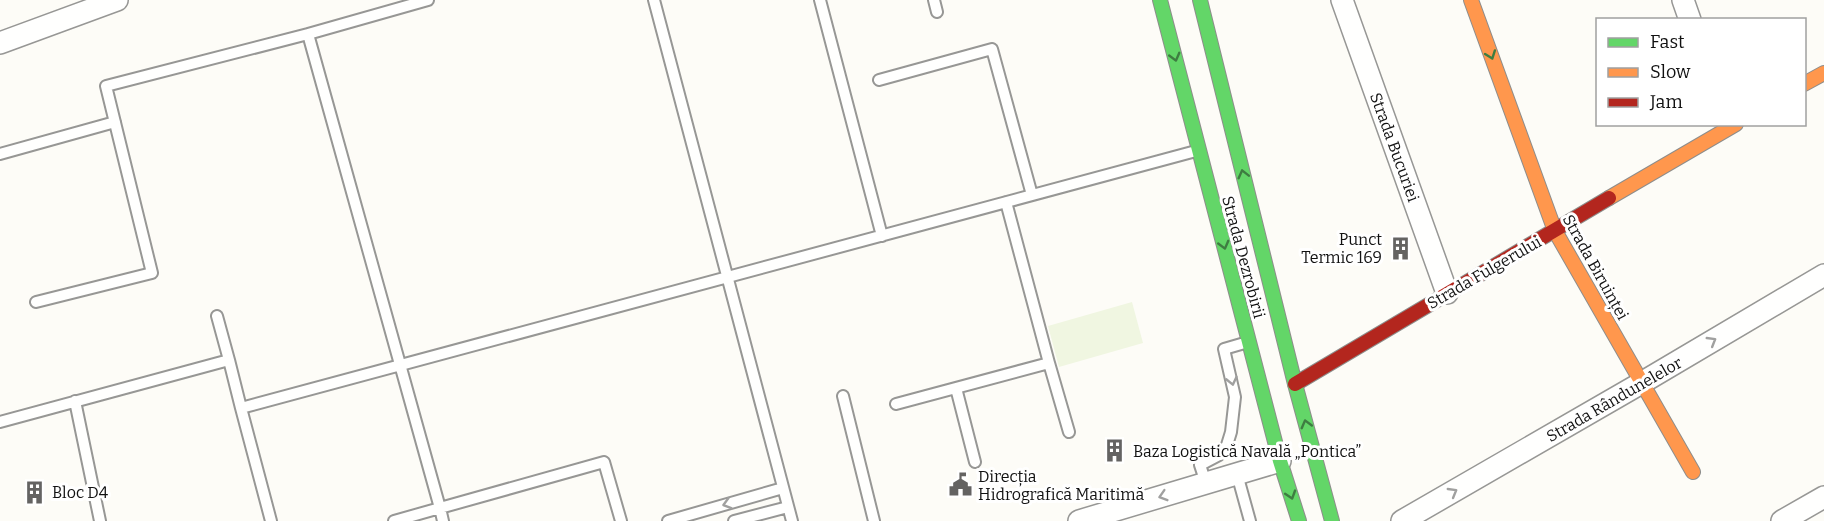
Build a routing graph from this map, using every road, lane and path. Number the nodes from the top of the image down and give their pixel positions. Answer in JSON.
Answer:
{"nodes":[{"id":1,"x":117,"y":0,"type":"edge"},
{"id":2,"x":428,"y":0,"type":"edge"},
{"id":3,"x":654,"y":0,"type":"edge"},
{"id":4,"x":820,"y":0,"type":"edge"},
{"id":5,"x":934,"y":0,"type":"edge"},
{"id":6,"x":1160,"y":0,"type":"edge"},
{"id":7,"x":1200,"y":0,"type":"edge"},
{"id":8,"x":1342,"y":0,"type":"edge"},
{"id":9,"x":1471,"y":0,"type":"edge"},
{"id":10,"x":1683,"y":0,"type":"edge"},
{"id":11,"x":937,"y":12,"type":"dead end"},
{"id":12,"x":1688,"y":18,"type":"edge"},
{"id":13,"x":308,"y":34,"type":"junction"},
{"id":14,"x":0,"y":43,"type":"edge"},
{"id":15,"x":1824,"y":73,"type":"edge"},
{"id":16,"x":879,"y":80,"type":"dead end"},
{"id":17,"x":1806,"y":83,"type":"edge"},
{"id":18,"x":115,"y":122,"type":"junction"},
{"id":19,"x":1730,"y":126,"type":"edge"},
{"id":20,"x":1199,"y":150,"type":"junction"},
{"id":21,"x":0,"y":154,"type":"edge"},
{"id":22,"x":1032,"y":195,"type":"junction"},
{"id":23,"x":1006,"y":202,"type":"junction"},
{"id":24,"x":1555,"y":231,"type":"junction"},
{"id":25,"x":882,"y":236,"type":"junction"},
{"id":26,"x":1824,"y":275,"type":"edge"},
{"id":27,"x":727,"y":277,"type":"junction"},
{"id":28,"x":1447,"y":293,"type":"junction"},
{"id":29,"x":36,"y":302,"type":"dead end"},
{"id":30,"x":217,"y":316,"type":"dead end"},
{"id":31,"x":1249,"y":342,"type":"junction"},
{"id":32,"x":229,"y":360,"type":"junction"},
{"id":33,"x":1049,"y":363,"type":"junction"},
{"id":34,"x":400,"y":366,"type":"junction"},
{"id":35,"x":1643,"y":382,"type":"junction"},
{"id":36,"x":1295,"y":384,"type":"junction"},
{"id":37,"x":956,"y":388,"type":"junction"},
{"id":38,"x":843,"y":396,"type":"dead end"},
{"id":39,"x":75,"y":401,"type":"junction"},
{"id":40,"x":896,"y":404,"type":"dead end"},
{"id":41,"x":241,"y":408,"type":"junction"},
{"id":42,"x":0,"y":422,"type":"edge"},
{"id":43,"x":1069,"y":432,"type":"dead end"},
{"id":44,"x":1280,"y":461,"type":"junction"},
{"id":45,"x":975,"y":462,"type":"dead end"},
{"id":46,"x":1693,"y":472,"type":"dead end"},
{"id":47,"x":1237,"y":474,"type":"junction"},
{"id":48,"x":1206,"y":483,"type":"junction"},
{"id":49,"x":783,"y":488,"type":"junction"},
{"id":50,"x":1824,"y":496,"type":"edge"},
{"id":51,"x":788,"y":507,"type":"junction"},
{"id":52,"x":440,"y":508,"type":"junction"},
{"id":53,"x":100,"y":521,"type":"edge"},
{"id":54,"x":272,"y":521,"type":"edge"},
{"id":55,"x":394,"y":521,"type":"edge"},
{"id":56,"x":443,"y":521,"type":"edge"},
{"id":57,"x":621,"y":521,"type":"edge"},
{"id":58,"x":668,"y":521,"type":"edge"},
{"id":59,"x":734,"y":521,"type":"edge"},
{"id":60,"x":792,"y":521,"type":"edge"},
{"id":61,"x":874,"y":521,"type":"edge"},
{"id":62,"x":1079,"y":521,"type":"edge"},
{"id":63,"x":1250,"y":521,"type":"edge"},
{"id":64,"x":1299,"y":521,"type":"edge"},
{"id":65,"x":1332,"y":521,"type":"edge"},
{"id":66,"x":1402,"y":521,"type":"edge"},
{"id":67,"x":1782,"y":521,"type":"edge"}],
"edges":[{"from":1,"to":14,"type":"street"},
{"from":2,"to":13,"type":"lane"},
{"from":3,"to":27,"type":"lane"},
{"from":4,"to":25,"type":"lane"},
{"from":5,"to":11,"type":"lane"},
{"from":6,"to":20,"type":"main road","name":"Strada Dezrobirii","one_way":true},
{"from":36,"to":7,"type":"main road","name":"Strada Dezrobirii","one_way":true},
{"from":8,"to":28,"type":"street","name":"Strada Bucuriei"},
{"from":9,"to":24,"type":"main road","name":"Strada Biruinței","one_way":true},
{"from":10,"to":12,"type":"street"},
{"from":13,"to":18,"type":"lane"},
{"from":13,"to":34,"type":"lane"},
{"from":15,"to":17,"type":"main road"},
{"from":16,"to":22,"type":"lane"},
{"from":18,"to":21,"type":"lane"},
{"from":18,"to":29,"type":"lane"},
{"from":19,"to":24,"type":"main road","name":"Strada Fulgerului"},
{"from":20,"to":22,"type":"lane"},
{"from":20,"to":31,"type":"main road","name":"Strada Dezrobirii","one_way":true},
{"from":22,"to":23,"type":"lane"},
{"from":23,"to":25,"type":"lane"},
{"from":23,"to":33,"type":"lane"},
{"from":24,"to":28,"type":"main road","name":"Strada Fulgerului"},
{"from":24,"to":35,"type":"main road","name":"Strada Biruinței"},
{"from":25,"to":27,"type":"lane"},
{"from":35,"to":26,"type":"street","name":"Strada Rândunelelor","one_way":true},
{"from":27,"to":34,"type":"lane"},
{"from":27,"to":49,"type":"lane"},
{"from":28,"to":36,"type":"main road","name":"Strada Fulgerului"},
{"from":30,"to":32,"type":"lane"},
{"from":31,"to":44,"type":"main road","name":"Strada Dezrobirii"},
{"from":31,"to":48,"type":"lane","one_way":true},
{"from":32,"to":39,"type":"lane"},
{"from":32,"to":41,"type":"lane"},
{"from":33,"to":37,"type":"lane"},
{"from":33,"to":43,"type":"lane"},
{"from":34,"to":41,"type":"lane"},
{"from":34,"to":52,"type":"lane"},
{"from":35,"to":46,"type":"main road","name":"Strada Biruinței"},
{"from":66,"to":35,"type":"street","name":"Strada Rândunelelor","one_way":true},
{"from":65,"to":36,"type":"main road","name":"Strada Dezrobirii","one_way":true},
{"from":37,"to":40,"type":"lane"},
{"from":37,"to":45,"type":"lane"},
{"from":38,"to":61,"type":"lane"},
{"from":39,"to":42,"type":"lane"},
{"from":39,"to":53,"type":"lane"},
{"from":41,"to":54,"type":"lane"},
{"from":44,"to":47,"type":"street"},
{"from":44,"to":64,"type":"main road","name":"Strada Dezrobirii","one_way":true},
{"from":47,"to":48,"type":"street"},
{"from":47,"to":63,"type":"lane"},
{"from":48,"to":62,"type":"street","one_way":true},
{"from":49,"to":51,"type":"lane"},
{"from":49,"to":58,"type":"lane","one_way":true},
{"from":50,"to":67,"type":"street"},
{"from":51,"to":59,"type":"lane"},
{"from":51,"to":60,"type":"lane"},
{"from":52,"to":55,"type":"lane"},
{"from":52,"to":56,"type":"lane"},
{"from":52,"to":57,"type":"lane"}]}
